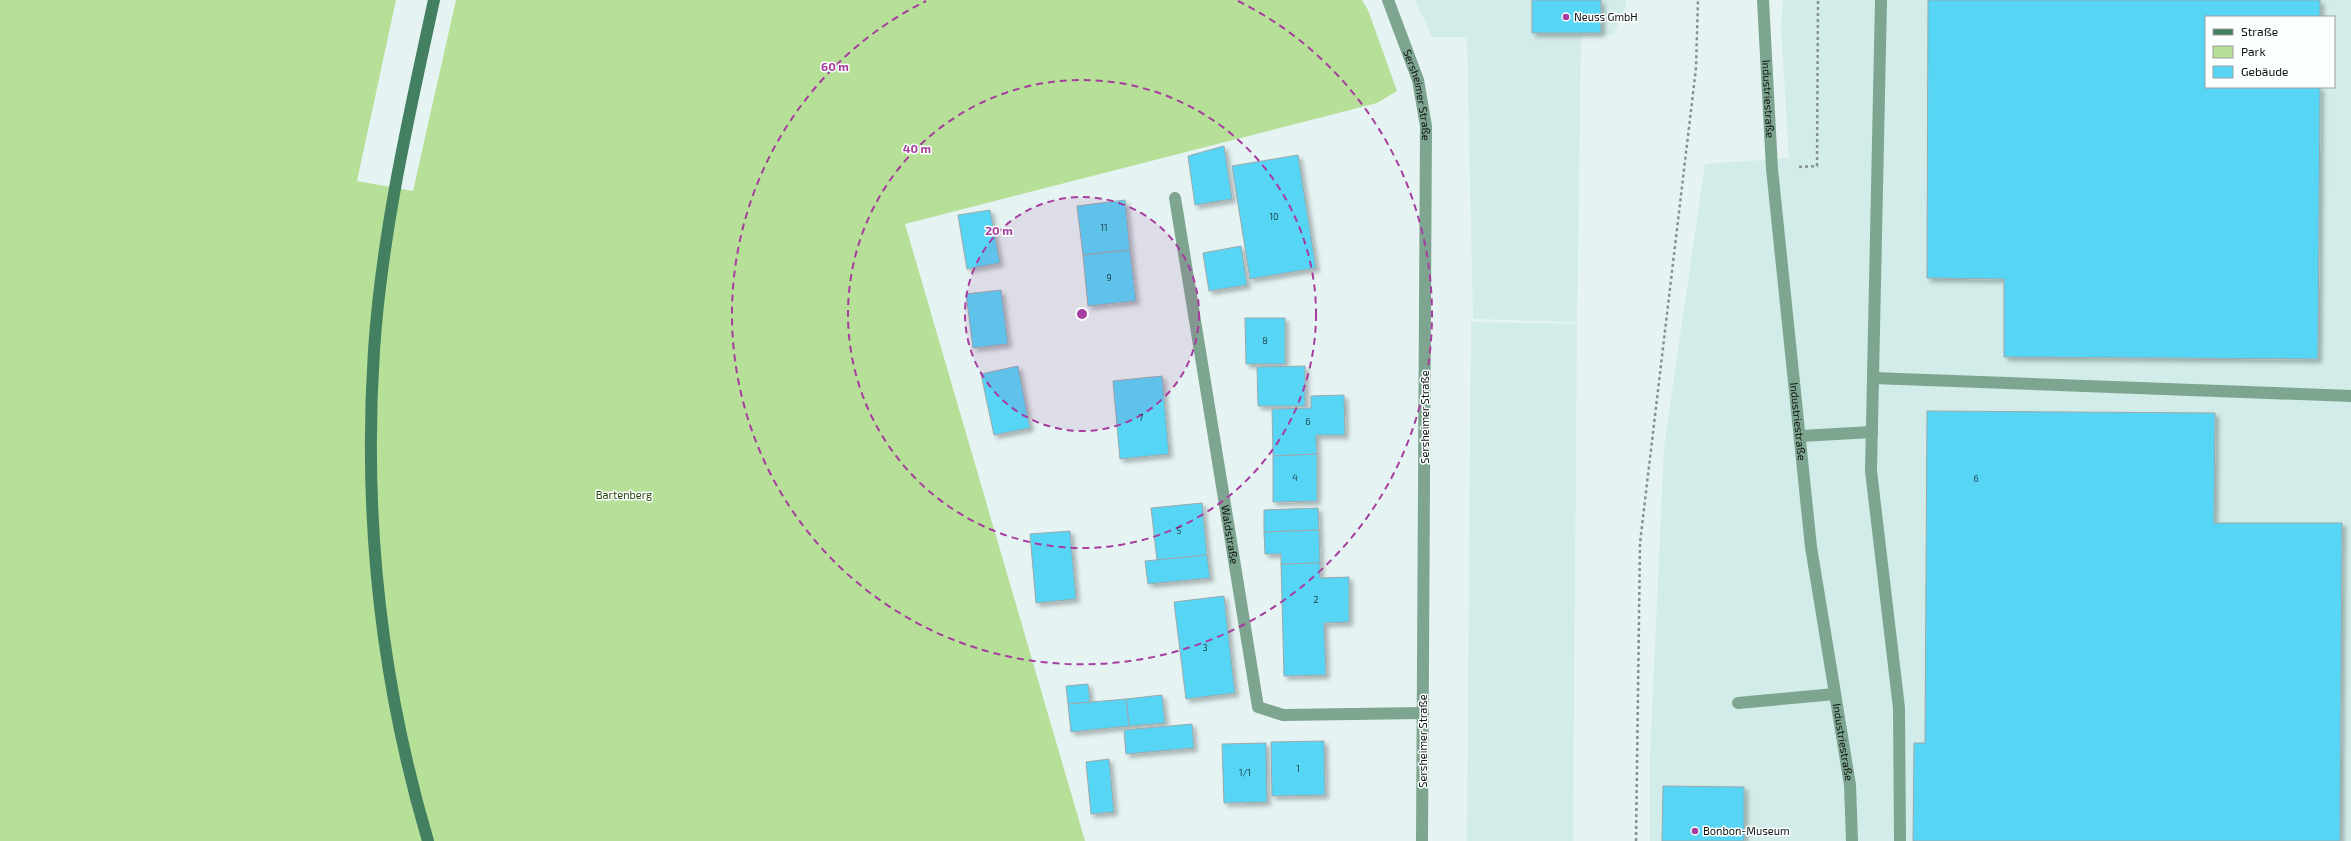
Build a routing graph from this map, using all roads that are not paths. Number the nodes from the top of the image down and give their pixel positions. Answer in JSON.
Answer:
{"nodes":[{"id":1,"x":434,"y":0,"type":"edge"},
{"id":2,"x":1388,"y":0,"type":"edge"},
{"id":3,"x":1763,"y":0,"type":"edge"},
{"id":4,"x":1881,"y":0,"type":"edge"},
{"id":5,"x":1175,"y":198,"type":"dead end"},
{"id":6,"x":1873,"y":378,"type":"junction"},
{"id":7,"x":2351,"y":396,"type":"edge"},
{"id":8,"x":1872,"y":432,"type":"junction"},
{"id":9,"x":1801,"y":436,"type":"junction"},
{"id":10,"x":1835,"y":694,"type":"junction"},
{"id":11,"x":1738,"y":703,"type":"dead end"},
{"id":12,"x":1423,"y":714,"type":"junction"},
{"id":13,"x":428,"y":841,"type":"edge"},
{"id":14,"x":1422,"y":841,"type":"edge"},
{"id":15,"x":1852,"y":841,"type":"edge"},
{"id":16,"x":1900,"y":841,"type":"edge"}],
"edges":[{"from":1,"to":13,"type":"main road"},
{"from":2,"to":12,"type":"street","name":"Sersheimer Straße"},
{"from":3,"to":9,"type":"street","name":"Industriestraße"},
{"from":4,"to":6,"type":"street"},
{"from":5,"to":12,"type":"street","name":"Waldstraße"},
{"from":6,"to":7,"type":"street"},
{"from":6,"to":8,"type":"street"},
{"from":8,"to":9,"type":"street"},
{"from":8,"to":16,"type":"street"},
{"from":9,"to":10,"type":"street","name":"Industriestraße"},
{"from":10,"to":11,"type":"street"},
{"from":10,"to":15,"type":"street","name":"Industriestraße"},
{"from":12,"to":14,"type":"street","name":"Sersheimer Straße"}]}
